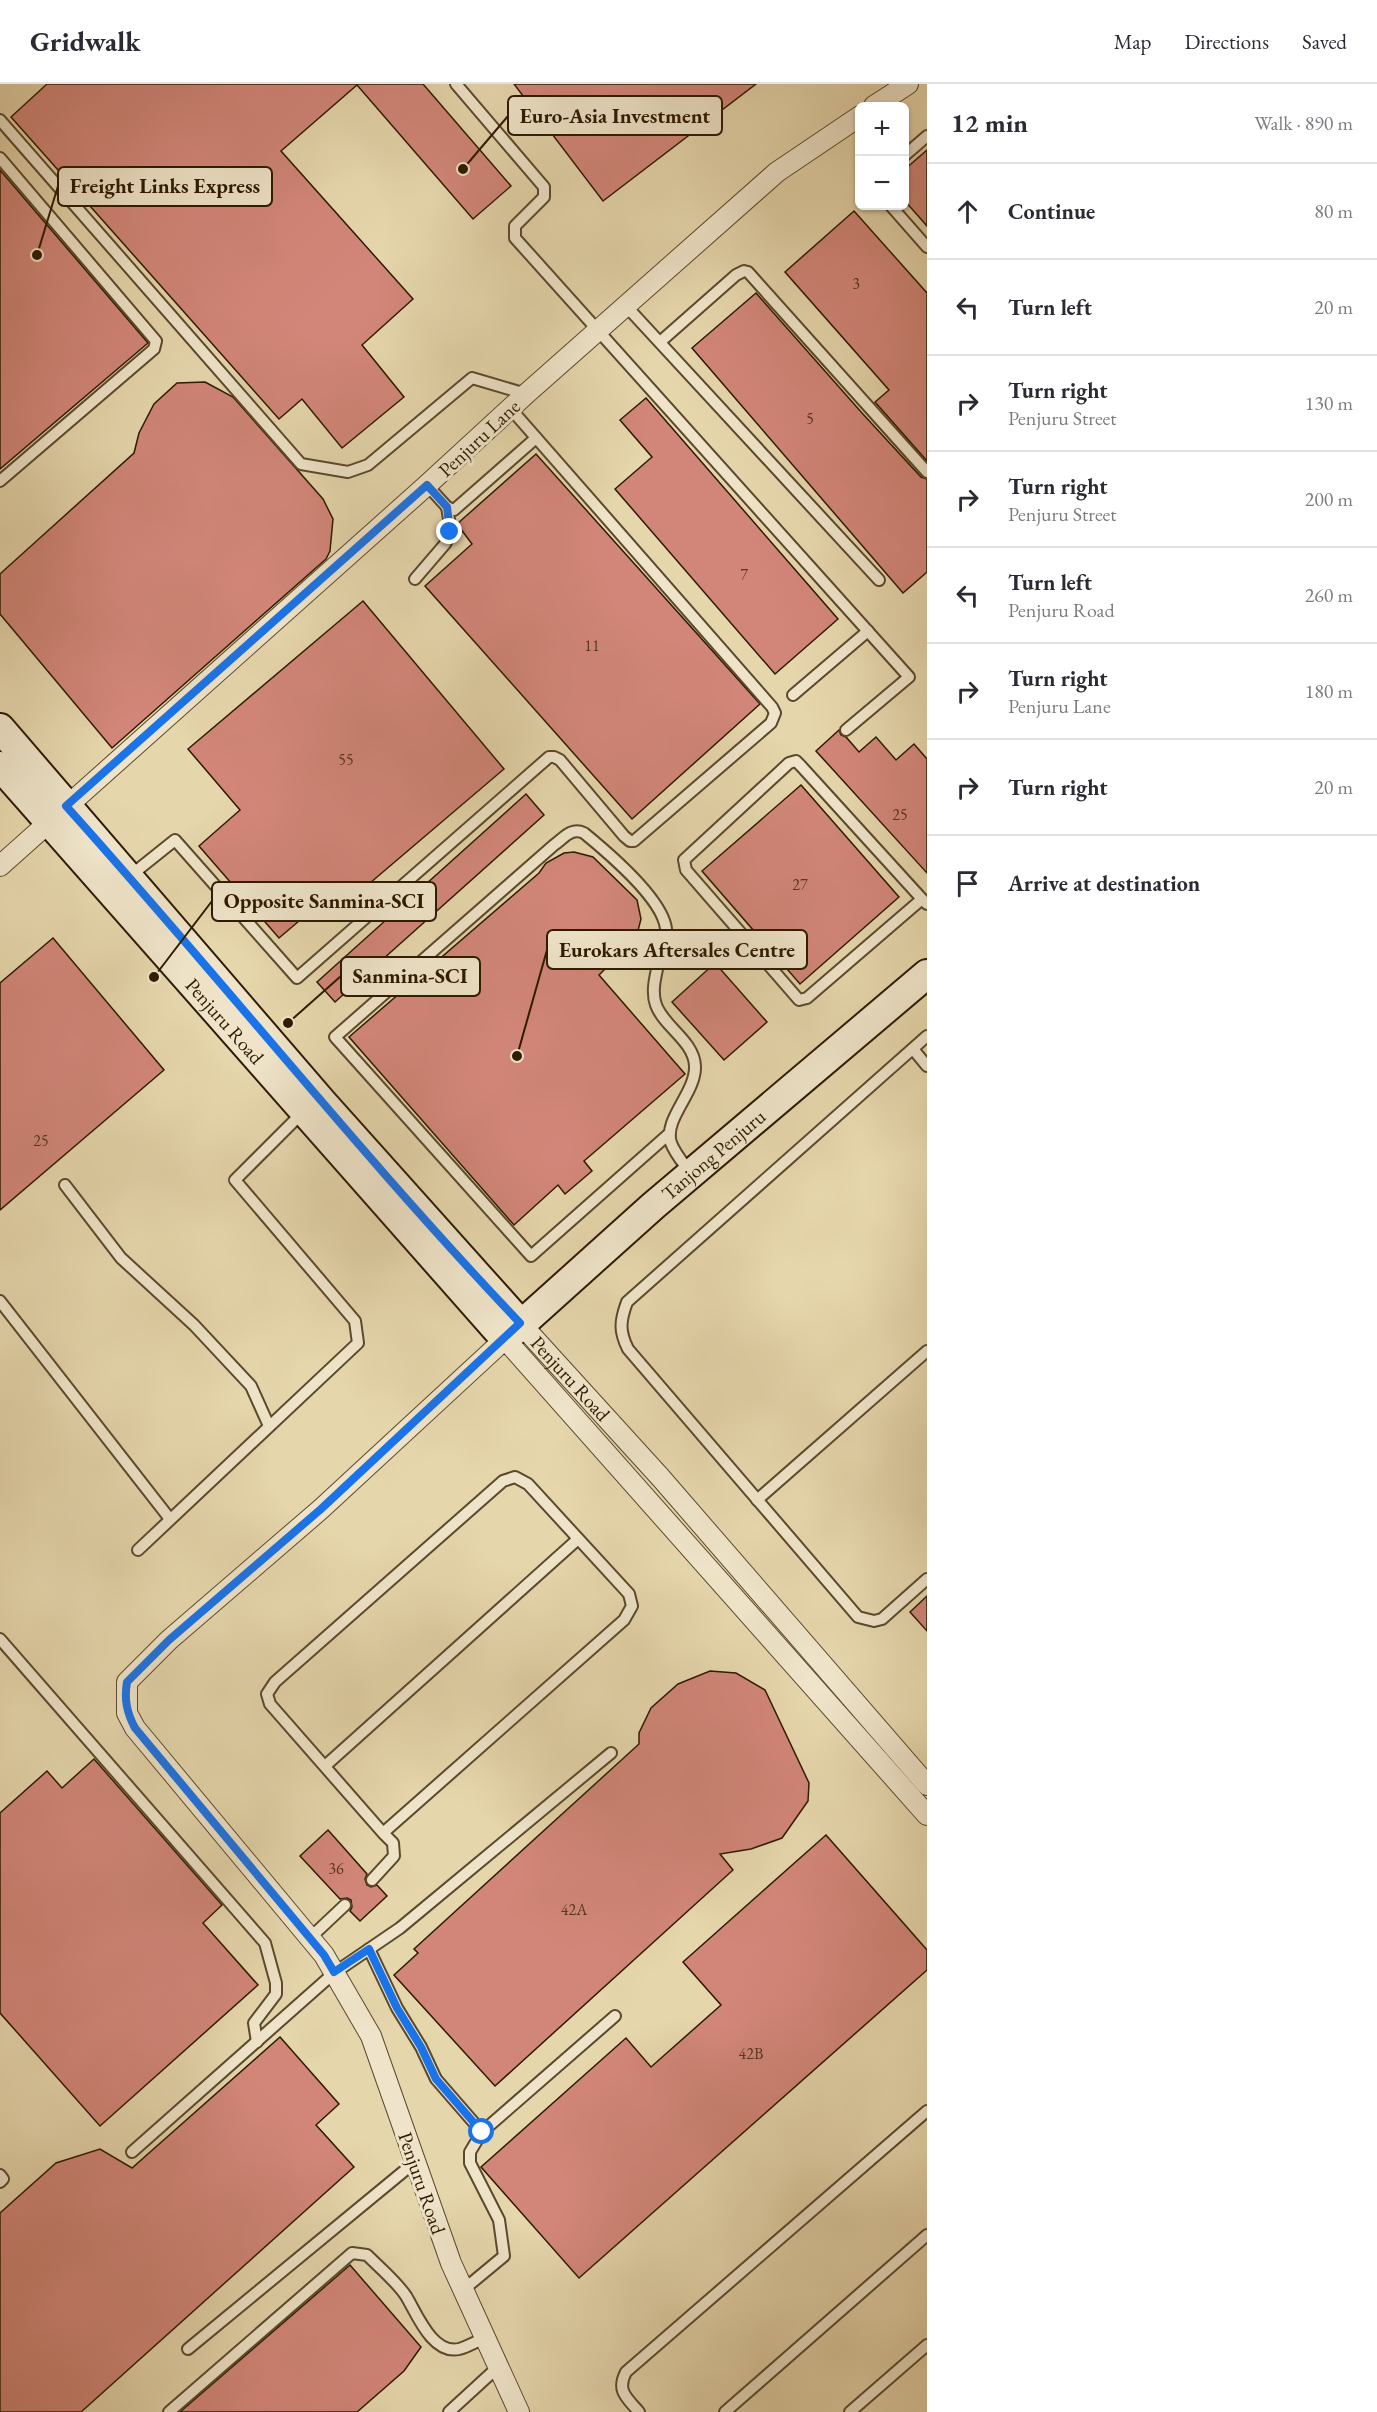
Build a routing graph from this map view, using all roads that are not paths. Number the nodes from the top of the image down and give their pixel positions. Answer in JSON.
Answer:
{"nodes":[{"id":1,"x":456,"y":84,"type":"edge"},
{"id":2,"x":908,"y":84,"type":"edge"},
{"id":3,"x":880,"y":102,"type":"edge"},
{"id":4,"x":0,"y":120,"type":"edge"},
{"id":5,"x":855,"y":120,"type":"edge"},
{"id":6,"x":927,"y":136,"type":"edge"},
{"id":7,"x":909,"y":152,"type":"edge"},
{"id":8,"x":0,"y":158,"type":"edge"},
{"id":9,"x":895,"y":210,"type":"edge"},
{"id":10,"x":927,"y":247,"type":"edge"},
{"id":11,"x":627,"y":307,"type":"junction"},
{"id":12,"x":599,"y":331,"type":"junction"},
{"id":13,"x":660,"y":342,"type":"junction"},
{"id":14,"x":526,"y":394,"type":"junction"},
{"id":15,"x":511,"y":409,"type":"junction"},
{"id":16,"x":537,"y":438,"type":"junction"},
{"id":17,"x":927,"y":472,"type":"edge"},
{"id":18,"x":0,"y":481,"type":"edge"},
{"id":19,"x":427,"y":485,"type":"junction"},
{"id":20,"x":447,"y":507,"type":"junction"},
{"id":21,"x":415,"y":579,"type":"dead end"},
{"id":22,"x":879,"y":580,"type":"dead end"},
{"id":23,"x":868,"y":631,"type":"junction"},
{"id":24,"x":793,"y":695,"type":"dead end"},
{"id":25,"x":0,"y":728,"type":"edge"},
{"id":26,"x":846,"y":730,"type":"dead end"},
{"id":27,"x":0,"y":766,"type":"edge"},
{"id":28,"x":57,"y":814,"type":"junction"},
{"id":29,"x":0,"y":866,"type":"edge"},
{"id":30,"x":129,"y":876,"type":"junction"},
{"id":31,"x":925,"y":901,"type":"edge"},
{"id":32,"x":927,"y":974,"type":"edge"},
{"id":33,"x":927,"y":1036,"type":"edge"},
{"id":34,"x":913,"y":1049,"type":"junction"},
{"id":35,"x":927,"y":1065,"type":"edge"},
{"id":36,"x":303,"y":1111,"type":"junction"},
{"id":37,"x":670,"y":1133,"type":"junction"},
{"id":38,"x":691,"y":1174,"type":"junction"},
{"id":39,"x":65,"y":1185,"type":"dead end"},
{"id":40,"x":0,"y":1301,"type":"edge"},
{"id":41,"x":512,"y":1331,"type":"junction"},
{"id":42,"x":927,"y":1350,"type":"edge"},
{"id":43,"x":269,"y":1426,"type":"junction"},
{"id":44,"x":757,"y":1500,"type":"junction"},
{"id":45,"x":170,"y":1520,"type":"junction"},
{"id":46,"x":579,"y":1539,"type":"junction"},
{"id":47,"x":138,"y":1550,"type":"dead end"},
{"id":48,"x":927,"y":1579,"type":"edge"},
{"id":49,"x":0,"y":1639,"type":"edge"},
{"id":50,"x":611,"y":1754,"type":"dead end"},
{"id":51,"x":325,"y":1766,"type":"junction"},
{"id":52,"x":927,"y":1785,"type":"edge"},
{"id":53,"x":927,"y":1815,"type":"edge"},
{"id":54,"x":383,"y":1833,"type":"junction"},
{"id":55,"x":372,"y":1880,"type":"dead end"},
{"id":56,"x":345,"y":1905,"type":"dead end"},
{"id":57,"x":310,"y":1938,"type":"junction"},
{"id":58,"x":369,"y":1949,"type":"junction"},
{"id":59,"x":329,"y":1964,"type":"junction"},
{"id":60,"x":615,"y":2016,"type":"dead end"},
{"id":61,"x":257,"y":2042,"type":"junction"},
{"id":62,"x":927,"y":2111,"type":"edge"},
{"id":63,"x":482,"y":2132,"type":"junction"},
{"id":64,"x":132,"y":2152,"type":"dead end"},
{"id":65,"x":415,"y":2162,"type":"junction"},
{"id":66,"x":0,"y":2175,"type":"edge"},
{"id":67,"x":0,"y":2182,"type":"edge"},
{"id":68,"x":927,"y":2235,"type":"edge"},
{"id":69,"x":463,"y":2290,"type":"junction"},
{"id":70,"x":484,"y":2338,"type":"junction"},
{"id":71,"x":927,"y":2345,"type":"edge"},
{"id":72,"x":188,"y":2349,"type":"dead end"},
{"id":73,"x":498,"y":2367,"type":"junction"},
{"id":74,"x":169,"y":2412,"type":"edge"},
{"id":75,"x":449,"y":2412,"type":"edge"},
{"id":76,"x":519,"y":2412,"type":"edge"},
{"id":77,"x":639,"y":2412,"type":"edge"},
{"id":78,"x":725,"y":2412,"type":"edge"},
{"id":79,"x":850,"y":2412,"type":"edge"}],
"edges":[{"from":1,"to":12,"type":"lane"},
{"from":2,"to":3,"type":"street"},
{"from":4,"to":14,"type":"lane"},
{"from":5,"to":11,"type":"street","name":"Penjuru Lane"},
{"from":6,"to":7,"type":"lane"},
{"from":8,"to":18,"type":"lane"},
{"from":9,"to":10,"type":"lane"},
{"from":11,"to":12,"type":"street","name":"Penjuru Lane"},
{"from":11,"to":13,"type":"lane"},
{"from":12,"to":14,"type":"street","name":"Penjuru Lane"},
{"from":12,"to":23,"type":"lane"},
{"from":13,"to":17,"type":"lane"},
{"from":13,"to":22,"type":"lane"},
{"from":14,"to":15,"type":"street","name":"Penjuru Lane"},
{"from":15,"to":16,"type":"lane"},
{"from":15,"to":19,"type":"street","name":"Penjuru Lane"},
{"from":16,"to":20,"type":"lane"},
{"from":16,"to":30,"type":"lane"},
{"from":19,"to":20,"type":"lane"},
{"from":19,"to":28,"type":"street","name":"Penjuru Lane"},
{"from":20,"to":21,"type":"lane"},
{"from":23,"to":24,"type":"lane"},
{"from":23,"to":26,"type":"lane"},
{"from":25,"to":28,"type":"main road","name":"Penjuru Road"},
{"from":27,"to":28,"type":"main road","name":"Penjuru Road"},
{"from":28,"to":29,"type":"street","name":"Penjuru Lane"},
{"from":28,"to":30,"type":"main road","name":"Penjuru Road"},
{"from":28,"to":36,"type":"main road","name":"Penjuru Road"},
{"from":30,"to":41,"type":"main road","name":"Penjuru Road"},
{"from":31,"to":31,"type":"lane"},
{"from":32,"to":38,"type":"main road","name":"Tanjong Penjuru"},
{"from":33,"to":34,"type":"lane"},
{"from":34,"to":35,"type":"lane"},
{"from":34,"to":44,"type":"lane"},
{"from":36,"to":41,"type":"main road","name":"Penjuru Road"},
{"from":36,"to":43,"type":"lane"},
{"from":37,"to":37,"type":"lane"},
{"from":37,"to":38,"type":"lane"},
{"from":38,"to":41,"type":"main road","name":"Tanjong Penjuru"},
{"from":39,"to":43,"type":"lane"},
{"from":40,"to":45,"type":"lane"},
{"from":41,"to":52,"type":"street","name":"Penjuru Road"},
{"from":41,"to":53,"type":"street","name":"Penjuru Road"},
{"from":41,"to":57,"type":"street","name":"Penjuru Road"},
{"from":42,"to":44,"type":"lane"},
{"from":43,"to":45,"type":"lane"},
{"from":44,"to":48,"type":"lane"},
{"from":45,"to":47,"type":"lane"},
{"from":46,"to":51,"type":"lane"},
{"from":46,"to":51,"type":"lane"},
{"from":46,"to":54,"type":"lane"},
{"from":49,"to":61,"type":"lane"},
{"from":50,"to":58,"type":"lane"},
{"from":51,"to":54,"type":"lane"},
{"from":54,"to":55,"type":"lane"},
{"from":56,"to":57,"type":"lane"},
{"from":57,"to":59,"type":"street","name":"Penjuru Road"},
{"from":58,"to":59,"type":"lane"},
{"from":58,"to":63,"type":"lane"},
{"from":59,"to":61,"type":"lane"},
{"from":59,"to":65,"type":"street","name":"Penjuru Road"},
{"from":60,"to":63,"type":"lane"},
{"from":61,"to":64,"type":"lane"},
{"from":62,"to":77,"type":"lane"},
{"from":63,"to":69,"type":"lane"},
{"from":65,"to":69,"type":"street","name":"Penjuru Road"},
{"from":65,"to":72,"type":"lane"},
{"from":66,"to":67,"type":"lane"},
{"from":68,"to":78,"type":"lane"},
{"from":69,"to":70,"type":"street","name":"Penjuru Road"},
{"from":70,"to":73,"type":"street","name":"Penjuru Road"},
{"from":70,"to":74,"type":"lane"},
{"from":71,"to":79,"type":"lane"},
{"from":73,"to":75,"type":"lane"},
{"from":73,"to":76,"type":"street","name":"Penjuru Road"}]}
